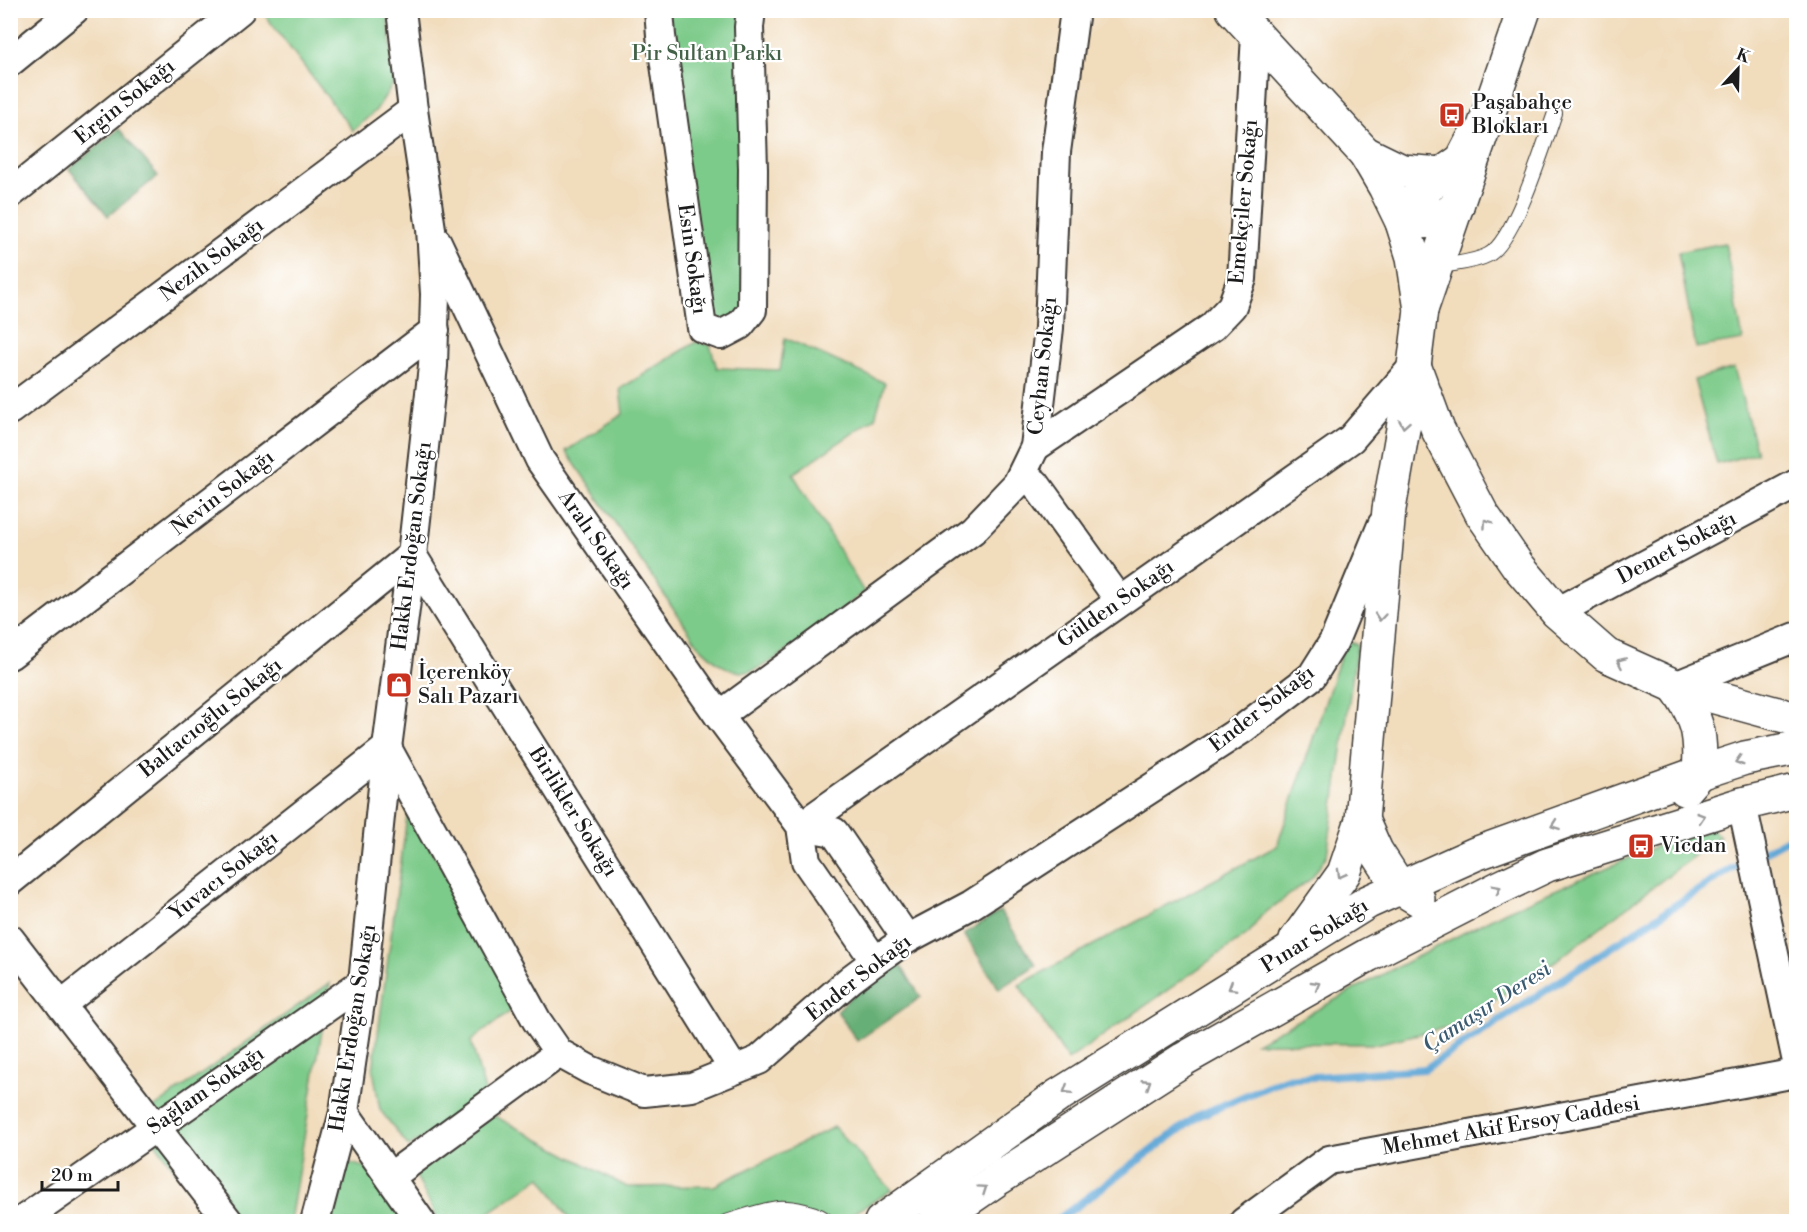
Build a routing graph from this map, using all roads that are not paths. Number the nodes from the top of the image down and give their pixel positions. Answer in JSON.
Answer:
{"nodes":[{"id":1,"x":74,"y":10,"type":"edge"},
{"id":2,"x":240,"y":10,"type":"edge"},
{"id":3,"x":401,"y":10,"type":"edge"},
{"id":4,"x":659,"y":10,"type":"edge"},
{"id":5,"x":751,"y":10,"type":"edge"},
{"id":6,"x":1075,"y":10,"type":"edge"},
{"id":7,"x":1524,"y":10,"type":"edge"},
{"id":8,"x":1245,"y":19,"type":"edge"},
{"id":9,"x":10,"y":62,"type":"edge"},
{"id":10,"x":1494,"y":100,"type":"junction"},
{"id":11,"x":413,"y":110,"type":"junction"},
{"id":12,"x":1556,"y":113,"type":"dead end"},
{"id":13,"x":1365,"y":153,"type":"junction"},
{"id":14,"x":1442,"y":174,"type":"junction"},
{"id":15,"x":12,"y":191,"type":"edge"},
{"id":16,"x":1457,"y":206,"type":"junction"},
{"id":17,"x":1402,"y":222,"type":"junction"},
{"id":18,"x":431,"y":229,"type":"junction"},
{"id":19,"x":1436,"y":267,"type":"junction"},
{"id":20,"x":1421,"y":310,"type":"junction"},
{"id":21,"x":435,"y":330,"type":"junction"},
{"id":22,"x":1414,"y":366,"type":"junction"},
{"id":23,"x":10,"y":410,"type":"edge"},
{"id":24,"x":1035,"y":447,"type":"junction"},
{"id":25,"x":1021,"y":477,"type":"junction"},
{"id":26,"x":1797,"y":484,"type":"edge"},
{"id":27,"x":1389,"y":509,"type":"junction"},
{"id":28,"x":412,"y":555,"type":"junction"},
{"id":29,"x":1120,"y":601,"type":"junction"},
{"id":30,"x":1557,"y":612,"type":"junction"},
{"id":31,"x":1797,"y":637,"type":"edge"},
{"id":32,"x":10,"y":655,"type":"edge"},
{"id":33,"x":1675,"y":686,"type":"junction"},
{"id":34,"x":719,"y":716,"type":"junction"},
{"id":35,"x":1797,"y":719,"type":"edge"},
{"id":36,"x":387,"y":748,"type":"junction"},
{"id":37,"x":1797,"y":748,"type":"edge"},
{"id":38,"x":1699,"y":773,"type":"junction"},
{"id":39,"x":1797,"y":791,"type":"edge"},
{"id":40,"x":1742,"y":804,"type":"junction"},
{"id":41,"x":1362,"y":820,"type":"junction"},
{"id":42,"x":801,"y":825,"type":"junction"},
{"id":43,"x":1620,"y":842,"type":"junction"},
{"id":44,"x":10,"y":881,"type":"edge"},
{"id":45,"x":1400,"y":888,"type":"junction"},
{"id":46,"x":1445,"y":916,"type":"junction"},
{"id":47,"x":10,"y":939,"type":"edge"},
{"id":48,"x":907,"y":939,"type":"junction"},
{"id":49,"x":1288,"y":952,"type":"junction"},
{"id":50,"x":875,"y":961,"type":"junction"},
{"id":51,"x":363,"y":982,"type":"junction"},
{"id":52,"x":61,"y":1005,"type":"junction"},
{"id":53,"x":559,"y":1053,"type":"junction"},
{"id":54,"x":1797,"y":1057,"type":"edge"},
{"id":55,"x":734,"y":1070,"type":"junction"},
{"id":56,"x":1797,"y":1074,"type":"edge"},
{"id":57,"x":344,"y":1112,"type":"junction"},
{"id":58,"x":156,"y":1127,"type":"junction"},
{"id":59,"x":390,"y":1177,"type":"junction"},
{"id":60,"x":10,"y":1216,"type":"edge"},
{"id":61,"x":15,"y":1221,"type":"edge"},
{"id":62,"x":20,"y":1221,"type":"edge"},
{"id":63,"x":229,"y":1221,"type":"edge"},
{"id":64,"x":315,"y":1221,"type":"edge"},
{"id":65,"x":421,"y":1221,"type":"edge"},
{"id":66,"x":726,"y":1221,"type":"edge"},
{"id":67,"x":828,"y":1221,"type":"edge"},
{"id":68,"x":881,"y":1221,"type":"edge"},
{"id":69,"x":935,"y":1221,"type":"edge"},
{"id":70,"x":1244,"y":1221,"type":"edge"}],
"edges":[{"from":1,"to":9,"type":"street"},
{"from":2,"to":15,"type":"street","name":"Ergin Sokağı"},
{"from":3,"to":11,"type":"street","name":"Hakkı Erdoğan Sokağı"},
{"from":4,"to":5,"type":"street","name":"Esin Sokağı"},
{"from":6,"to":24,"type":"street","name":"Ceyhan Sokağı"},
{"from":7,"to":10,"type":"main road"},
{"from":8,"to":13,"type":"main road"},
{"from":8,"to":24,"type":"street","name":"Emekçiler Sokağı"},
{"from":10,"to":14,"type":"main road"},
{"from":10,"to":16,"type":"main road"},
{"from":11,"to":18,"type":"street","name":"Hakkı Erdoğan Sokağı"},
{"from":11,"to":23,"type":"street","name":"Nezih Sokağı"},
{"from":12,"to":19,"type":"lane"},
{"from":13,"to":14,"type":"main road"},
{"from":13,"to":17,"type":"main road"},
{"from":14,"to":17,"type":"main road"},
{"from":16,"to":17,"type":"main road"},
{"from":16,"to":19,"type":"main road"},
{"from":17,"to":20,"type":"main road"},
{"from":18,"to":21,"type":"street","name":"Hakkı Erdoğan Sokağı"},
{"from":18,"to":34,"type":"street","name":"Aralı Sokağı"},
{"from":19,"to":20,"type":"main road"},
{"from":20,"to":22,"type":"main road"},
{"from":21,"to":28,"type":"street","name":"Hakkı Erdoğan Sokağı"},
{"from":21,"to":32,"type":"street","name":"Nevin Sokağı"},
{"from":22,"to":27,"type":"main road","one_way":true},
{"from":22,"to":29,"type":"street","name":"Gülden Sokağı"},
{"from":30,"to":22,"type":"main road","one_way":true},
{"from":24,"to":25,"type":"street","name":"Ceyhan Sokağı"},
{"from":25,"to":29,"type":"street"},
{"from":25,"to":34,"type":"street","name":"Ceyhan Sokağı"},
{"from":26,"to":30,"type":"street","name":"Demet Sokağı"},
{"from":27,"to":41,"type":"main road","one_way":true},
{"from":27,"to":48,"type":"street","name":"Ender Sokağı"},
{"from":28,"to":36,"type":"street","name":"Hakkı Erdoğan Sokağı"},
{"from":28,"to":44,"type":"street","name":"Baltacıoğlu Sokağı"},
{"from":28,"to":55,"type":"street","name":"Birlikler Sokağı"},
{"from":29,"to":42,"type":"street","name":"Gülden Sokağı"},
{"from":33,"to":30,"type":"main road","one_way":true},
{"from":31,"to":33,"type":"street"},
{"from":33,"to":35,"type":"main road"},
{"from":33,"to":38,"type":"main road"},
{"from":34,"to":42,"type":"street","name":"Aralı Sokağı"},
{"from":36,"to":51,"type":"street","name":"Hakkı Erdoğan Sokağı"},
{"from":36,"to":52,"type":"street","name":"Yuvacı Sokağı"},
{"from":36,"to":53,"type":"street","name":"Ender Sokağı"},
{"from":37,"to":38,"type":"main road","name":"Pınar Sokağı","one_way":true},
{"from":38,"to":43,"type":"main road"},
{"from":38,"to":45,"type":"main road","name":"Pınar Sokağı","one_way":true},
{"from":39,"to":40,"type":"main road","name":"Pınar Sokağı"},
{"from":43,"to":40,"type":"main road","name":"Pınar Sokağı","one_way":true},
{"from":40,"to":54,"type":"street"},
{"from":41,"to":45,"type":"main road"},
{"from":41,"to":49,"type":"main road","one_way":true},
{"from":42,"to":48,"type":"street"},
{"from":42,"to":50,"type":"street","name":"Aralı Sokağı"},
{"from":46,"to":43,"type":"main road","name":"Pınar Sokağı","one_way":true},
{"from":45,"to":46,"type":"main road"},
{"from":45,"to":49,"type":"main road","name":"Pınar Sokağı"},
{"from":69,"to":46,"type":"main road","name":"Pınar Sokağı","one_way":true},
{"from":47,"to":52,"type":"street"},
{"from":48,"to":50,"type":"street","name":"Ender Sokağı"},
{"from":49,"to":68,"type":"main road","name":"Pınar Sokağı","one_way":true},
{"from":50,"to":55,"type":"street","name":"Ender Sokağı"},
{"from":51,"to":57,"type":"street","name":"Hakkı Erdoğan Sokağı"},
{"from":51,"to":58,"type":"street","name":"Sağlam Sokağı"},
{"from":52,"to":58,"type":"street"},
{"from":53,"to":55,"type":"street","name":"Ender Sokağı"},
{"from":53,"to":59,"type":"street"},
{"from":56,"to":70,"type":"street","name":"Mehmet Akif Ersoy Caddesi"},
{"from":57,"to":59,"type":"street"},
{"from":57,"to":64,"type":"street","name":"Hakkı Erdoğan Sokağı"},
{"from":58,"to":62,"type":"street","name":"Sağlam Sokağı"},
{"from":58,"to":63,"type":"street"},
{"from":59,"to":65,"type":"street"},
{"from":60,"to":61,"type":"street"},
{"from":66,"to":67,"type":"lane"}]}
